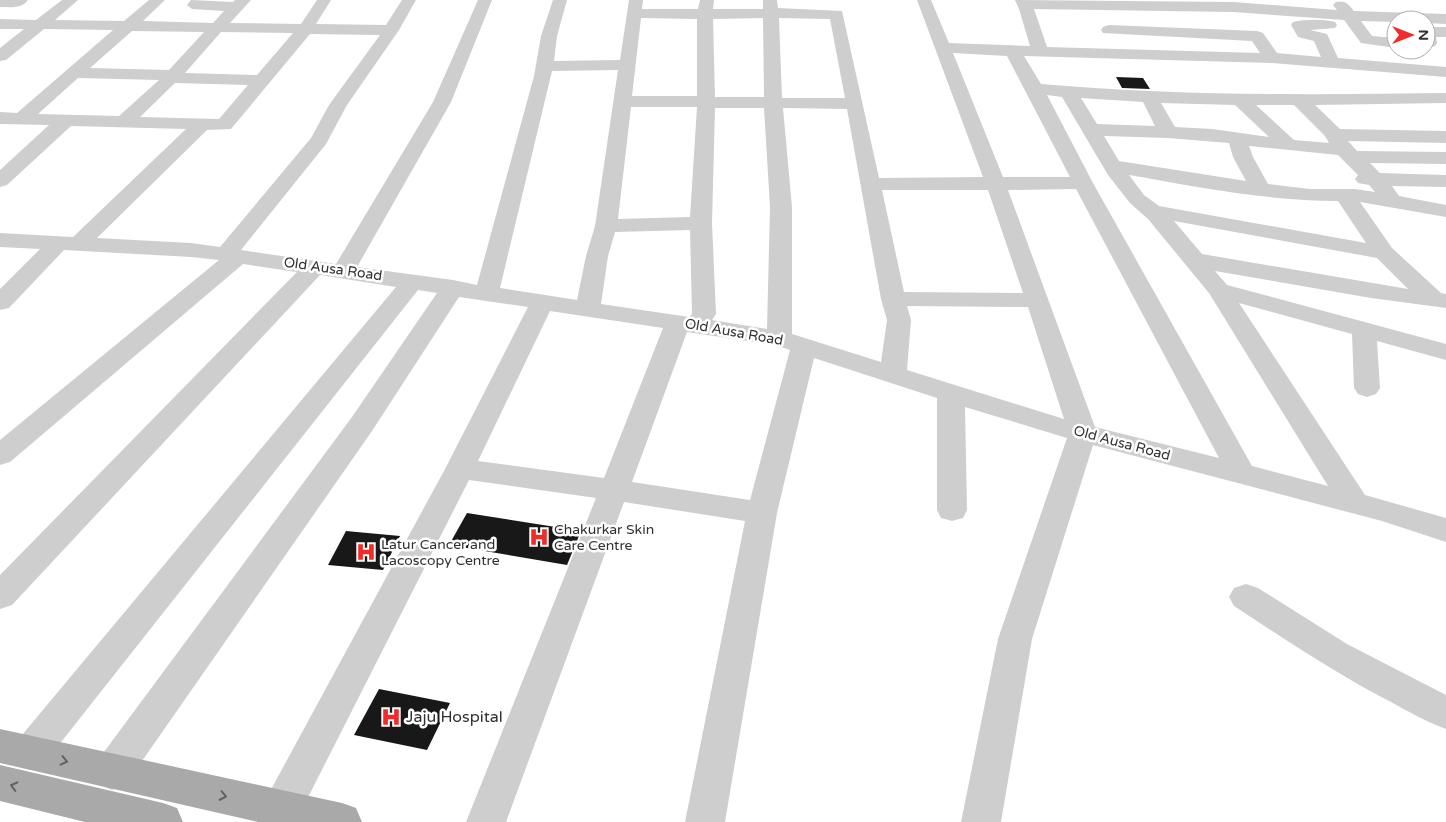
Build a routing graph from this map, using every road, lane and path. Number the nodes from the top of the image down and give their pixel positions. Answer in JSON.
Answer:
{"nodes":[{"id":1,"x":21,"y":0,"type":"edge"},
{"id":2,"x":71,"y":0,"type":"edge"},
{"id":3,"x":158,"y":0,"type":"edge"},
{"id":4,"x":198,"y":0,"type":"edge"},
{"id":5,"x":324,"y":0,"type":"edge"},
{"id":6,"x":408,"y":0,"type":"edge"},
{"id":7,"x":485,"y":0,"type":"edge"},
{"id":8,"x":560,"y":0,"type":"edge"},
{"id":9,"x":924,"y":0,"type":"edge"},
{"id":10,"x":1336,"y":0,"type":"edge"},
{"id":11,"x":0,"y":2,"type":"edge"},
{"id":12,"x":1023,"y":2,"type":"edge"},
{"id":13,"x":1095,"y":2,"type":"edge"},
{"id":14,"x":1166,"y":3,"type":"edge"},
{"id":15,"x":241,"y":4,"type":"edge"},
{"id":16,"x":1230,"y":4,"type":"edge"},
{"id":17,"x":634,"y":7,"type":"edge"},
{"id":18,"x":706,"y":7,"type":"edge"},
{"id":19,"x":770,"y":7,"type":"edge"},
{"id":20,"x":836,"y":7,"type":"edge"},
{"id":21,"x":1444,"y":15,"type":"edge"},
{"id":22,"x":0,"y":24,"type":"edge"},
{"id":23,"x":40,"y":25,"type":"junction"},
{"id":24,"x":126,"y":26,"type":"junction"},
{"id":25,"x":217,"y":27,"type":"junction"},
{"id":26,"x":306,"y":28,"type":"junction"},
{"id":27,"x":391,"y":30,"type":"junction"},
{"id":28,"x":1348,"y":30,"type":"junction"},
{"id":29,"x":1257,"y":36,"type":"junction"},
{"id":30,"x":1321,"y":37,"type":"junction"},
{"id":31,"x":1114,"y":42,"type":"junction"},
{"id":32,"x":1386,"y":42,"type":"edge"},
{"id":33,"x":1038,"y":45,"type":"junction"},
{"id":34,"x":944,"y":48,"type":"junction"},
{"id":35,"x":1013,"y":51,"type":"junction"},
{"id":36,"x":0,"y":56,"type":"edge"},
{"id":37,"x":1272,"y":58,"type":"junction"},
{"id":38,"x":1428,"y":60,"type":"edge"},
{"id":39,"x":1332,"y":63,"type":"junction"},
{"id":40,"x":626,"y":65,"type":"junction"},
{"id":41,"x":545,"y":66,"type":"junction"},
{"id":42,"x":1438,"y":71,"type":"edge"},
{"id":43,"x":73,"y":73,"type":"junction"},
{"id":44,"x":172,"y":76,"type":"junction"},
{"id":45,"x":262,"y":80,"type":"junction"},
{"id":46,"x":1035,"y":89,"type":"junction"},
{"id":47,"x":1068,"y":92,"type":"junction"},
{"id":48,"x":1149,"y":97,"type":"junction"},
{"id":49,"x":1446,"y":98,"type":"edge"},
{"id":50,"x":1407,"y":99,"type":"junction"},
{"id":51,"x":1240,"y":100,"type":"junction"},
{"id":52,"x":1299,"y":100,"type":"junction"},
{"id":53,"x":622,"y":101,"type":"junction"},
{"id":54,"x":706,"y":102,"type":"junction"},
{"id":55,"x":773,"y":103,"type":"junction"},
{"id":56,"x":854,"y":104,"type":"junction"},
{"id":57,"x":0,"y":118,"type":"edge"},
{"id":58,"x":22,"y":119,"type":"junction"},
{"id":59,"x":66,"y":120,"type":"junction"},
{"id":60,"x":124,"y":122,"type":"junction"},
{"id":61,"x":203,"y":124,"type":"junction"},
{"id":62,"x":1440,"y":125,"type":"edge"},
{"id":63,"x":1090,"y":130,"type":"junction"},
{"id":64,"x":1168,"y":132,"type":"junction"},
{"id":65,"x":1237,"y":139,"type":"junction"},
{"id":66,"x":1286,"y":143,"type":"junction"},
{"id":67,"x":1343,"y":147,"type":"junction"},
{"id":68,"x":1446,"y":158,"type":"edge"},
{"id":69,"x":1112,"y":166,"type":"junction"},
{"id":70,"x":1320,"y":179,"type":"dead end"},
{"id":71,"x":1375,"y":180,"type":"junction"},
{"id":72,"x":0,"y":181,"type":"edge"},
{"id":73,"x":1446,"y":181,"type":"edge"},
{"id":74,"x":995,"y":183,"type":"junction"},
{"id":75,"x":1083,"y":183,"type":"junction"},
{"id":76,"x":871,"y":184,"type":"junction"},
{"id":77,"x":1261,"y":189,"type":"junction"},
{"id":78,"x":1344,"y":195,"type":"junction"},
{"id":79,"x":1392,"y":201,"type":"junction"},
{"id":80,"x":1153,"y":212,"type":"junction"},
{"id":81,"x":1444,"y":213,"type":"edge"},
{"id":82,"x":701,"y":223,"type":"junction"},
{"id":83,"x":606,"y":226,"type":"junction"},
{"id":84,"x":0,"y":240,"type":"edge"},
{"id":85,"x":68,"y":243,"type":"junction"},
{"id":86,"x":1384,"y":253,"type":"junction"},
{"id":87,"x":232,"y":255,"type":"junction"},
{"id":88,"x":1194,"y":260,"type":"junction"},
{"id":89,"x":315,"y":267,"type":"junction"},
{"id":90,"x":343,"y":271,"type":"junction"},
{"id":91,"x":413,"y":281,"type":"junction"},
{"id":92,"x":453,"y":287,"type":"junction"},
{"id":93,"x":1219,"y":290,"type":"junction"},
{"id":94,"x":487,"y":292,"type":"junction"},
{"id":95,"x":893,"y":299,"type":"junction"},
{"id":96,"x":1038,"y":300,"type":"junction"},
{"id":97,"x":543,"y":301,"type":"junction"},
{"id":98,"x":1440,"y":301,"type":"edge"},
{"id":99,"x":0,"y":303,"type":"edge"},
{"id":100,"x":588,"y":308,"type":"junction"},
{"id":101,"x":687,"y":324,"type":"junction"},
{"id":102,"x":1364,"y":330,"type":"junction"},
{"id":103,"x":792,"y":342,"type":"junction"},
{"id":104,"x":1446,"y":352,"type":"edge"},
{"id":105,"x":893,"y":374,"type":"junction"},
{"id":106,"x":1367,"y":388,"type":"dead end"},
{"id":107,"x":951,"y":393,"type":"junction"},
{"id":108,"x":1083,"y":433,"type":"junction"},
{"id":109,"x":0,"y":455,"type":"edge"},
{"id":110,"x":460,"y":469,"type":"junction"},
{"id":111,"x":1242,"y":474,"type":"junction"},
{"id":112,"x":614,"y":490,"type":"junction"},
{"id":113,"x":1355,"y":504,"type":"junction"},
{"id":114,"x":952,"y":510,"type":"dead end"},
{"id":115,"x":762,"y":513,"type":"junction"},
{"id":116,"x":1446,"y":530,"type":"edge"},
{"id":117,"x":0,"y":596,"type":"edge"},
{"id":118,"x":1246,"y":597,"type":"dead end"},
{"id":119,"x":1446,"y":712,"type":"edge"},
{"id":120,"x":15,"y":750,"type":"edge"},
{"id":121,"x":0,"y":783,"type":"edge"},
{"id":122,"x":105,"y":801,"type":"edge"},
{"id":123,"x":282,"y":808,"type":"junction"},
{"id":124,"x":163,"y":822,"type":"edge"},
{"id":125,"x":342,"y":822,"type":"edge"},
{"id":126,"x":486,"y":822,"type":"edge"},
{"id":127,"x":706,"y":822,"type":"edge"},
{"id":128,"x":981,"y":822,"type":"edge"}],
"edges":[{"from":1,"to":11,"type":"street"},
{"from":2,"to":23,"type":"street"},
{"from":3,"to":24,"type":"street"},
{"from":4,"to":15,"type":"street"},
{"from":5,"to":26,"type":"street"},
{"from":6,"to":27,"type":"street"},
{"from":7,"to":90,"type":"street"},
{"from":8,"to":41,"type":"street"},
{"from":9,"to":34,"type":"street"},
{"from":10,"to":28,"type":"street"},
{"from":12,"to":13,"type":"street"},
{"from":12,"to":33,"type":"street"},
{"from":13,"to":14,"type":"street"},
{"from":13,"to":31,"type":"street"},
{"from":14,"to":16,"type":"street"},
{"from":15,"to":25,"type":"street"},
{"from":16,"to":28,"type":"street"},
{"from":16,"to":29,"type":"street"},
{"from":17,"to":18,"type":"street"},
{"from":17,"to":40,"type":"street"},
{"from":18,"to":19,"type":"street"},
{"from":18,"to":54,"type":"street"},
{"from":19,"to":20,"type":"street"},
{"from":19,"to":55,"type":"street"},
{"from":20,"to":56,"type":"street"},
{"from":21,"to":28,"type":"street"},
{"from":22,"to":23,"type":"street"},
{"from":23,"to":24,"type":"street"},
{"from":23,"to":36,"type":"street"},
{"from":24,"to":25,"type":"street"},
{"from":24,"to":43,"type":"street"},
{"from":25,"to":26,"type":"street"},
{"from":25,"to":44,"type":"street"},
{"from":26,"to":27,"type":"street"},
{"from":26,"to":45,"type":"street"},
{"from":27,"to":87,"type":"street"},
{"from":28,"to":30,"type":"street"},
{"from":28,"to":30,"type":"street"},
{"from":28,"to":32,"type":"street"},
{"from":29,"to":31,"type":"street"},
{"from":29,"to":37,"type":"street"},
{"from":30,"to":39,"type":"street"},
{"from":31,"to":33,"type":"street"},
{"from":31,"to":37,"type":"street"},
{"from":33,"to":35,"type":"street"},
{"from":34,"to":35,"type":"street"},
{"from":34,"to":74,"type":"street"},
{"from":35,"to":46,"type":"street"},
{"from":37,"to":39,"type":"street"},
{"from":38,"to":42,"type":"street"},
{"from":39,"to":42,"type":"street"},
{"from":40,"to":41,"type":"street"},
{"from":40,"to":53,"type":"street"},
{"from":41,"to":94,"type":"street"},
{"from":43,"to":44,"type":"street"},
{"from":43,"to":58,"type":"street"},
{"from":44,"to":45,"type":"street"},
{"from":44,"to":60,"type":"street"},
{"from":45,"to":61,"type":"street"},
{"from":46,"to":47,"type":"street"},
{"from":46,"to":75,"type":"street"},
{"from":47,"to":48,"type":"street"},
{"from":47,"to":63,"type":"street"},
{"from":48,"to":51,"type":"street"},
{"from":48,"to":64,"type":"street"},
{"from":49,"to":50,"type":"street"},
{"from":50,"to":52,"type":"street"},
{"from":50,"to":62,"type":"street"},
{"from":51,"to":52,"type":"street"},
{"from":51,"to":66,"type":"street"},
{"from":52,"to":67,"type":"street"},
{"from":53,"to":54,"type":"street"},
{"from":53,"to":83,"type":"street"},
{"from":54,"to":55,"type":"street"},
{"from":54,"to":82,"type":"street"},
{"from":55,"to":56,"type":"street"},
{"from":55,"to":103,"type":"street"},
{"from":56,"to":76,"type":"street"},
{"from":57,"to":58,"type":"street"},
{"from":58,"to":59,"type":"street"},
{"from":59,"to":60,"type":"street"},
{"from":59,"to":72,"type":"street"},
{"from":60,"to":61,"type":"street"},
{"from":61,"to":85,"type":"street"},
{"from":62,"to":67,"type":"street"},
{"from":63,"to":64,"type":"street"},
{"from":63,"to":69,"type":"street"},
{"from":64,"to":65,"type":"street"},
{"from":65,"to":66,"type":"street"},
{"from":65,"to":77,"type":"street"},
{"from":66,"to":67,"type":"street"},
{"from":67,"to":68,"type":"street"},
{"from":67,"to":71,"type":"street"},
{"from":69,"to":77,"type":"street"},
{"from":69,"to":80,"type":"street"},
{"from":70,"to":71,"type":"street"},
{"from":71,"to":73,"type":"street"},
{"from":71,"to":79,"type":"street"},
{"from":74,"to":75,"type":"street"},
{"from":74,"to":76,"type":"street"},
{"from":74,"to":96,"type":"street"},
{"from":75,"to":111,"type":"street"},
{"from":76,"to":95,"type":"street"},
{"from":77,"to":78,"type":"street"},
{"from":78,"to":79,"type":"street"},
{"from":78,"to":86,"type":"street"},
{"from":79,"to":81,"type":"street"},
{"from":80,"to":86,"type":"street"},
{"from":80,"to":88,"type":"street"},
{"from":82,"to":83,"type":"street"},
{"from":82,"to":101,"type":"street"},
{"from":83,"to":100,"type":"street"},
{"from":84,"to":85,"type":"street","name":"Old Ausa Road"},
{"from":85,"to":87,"type":"street","name":"Old Ausa Road"},
{"from":85,"to":99,"type":"street"},
{"from":86,"to":98,"type":"street"},
{"from":87,"to":89,"type":"street","name":"Old Ausa Road"},
{"from":87,"to":109,"type":"street"},
{"from":88,"to":93,"type":"street"},
{"from":88,"to":98,"type":"street"},
{"from":89,"to":90,"type":"street","name":"Old Ausa Road"},
{"from":89,"to":117,"type":"street"},
{"from":90,"to":91,"type":"street","name":"Old Ausa Road"},
{"from":91,"to":92,"type":"street","name":"Old Ausa Road"},
{"from":91,"to":120,"type":"street"},
{"from":92,"to":94,"type":"street","name":"Old Ausa Road"},
{"from":92,"to":122,"type":"street"},
{"from":93,"to":102,"type":"street"},
{"from":93,"to":113,"type":"street"},
{"from":94,"to":97,"type":"street","name":"Old Ausa Road"},
{"from":95,"to":96,"type":"street"},
{"from":95,"to":105,"type":"street"},
{"from":96,"to":108,"type":"street"},
{"from":97,"to":100,"type":"street","name":"Old Ausa Road"},
{"from":97,"to":110,"type":"street"},
{"from":100,"to":101,"type":"street","name":"Old Ausa Road"},
{"from":101,"to":103,"type":"street","name":"Old Ausa Road"},
{"from":101,"to":112,"type":"street"},
{"from":102,"to":104,"type":"street"},
{"from":102,"to":106,"type":"street"},
{"from":103,"to":105,"type":"street","name":"Old Ausa Road"},
{"from":103,"to":115,"type":"street"},
{"from":105,"to":107,"type":"street","name":"Old Ausa Road"},
{"from":107,"to":108,"type":"street","name":"Old Ausa Road"},
{"from":107,"to":114,"type":"street"},
{"from":108,"to":111,"type":"street","name":"Old Ausa Road"},
{"from":108,"to":128,"type":"street"},
{"from":110,"to":112,"type":"street"},
{"from":110,"to":123,"type":"street"},
{"from":111,"to":113,"type":"street","name":"Old Ausa Road"},
{"from":112,"to":115,"type":"street"},
{"from":112,"to":126,"type":"street"},
{"from":113,"to":116,"type":"street","name":"Old Ausa Road"},
{"from":115,"to":127,"type":"street"},
{"from":118,"to":119,"type":"street"},
{"from":120,"to":122,"type":"main road","one_way":true},
{"from":122,"to":121,"type":"main road","one_way":true},
{"from":122,"to":123,"type":"main road","one_way":true},
{"from":122,"to":124,"type":"main road"},
{"from":123,"to":125,"type":"main road"}]}
